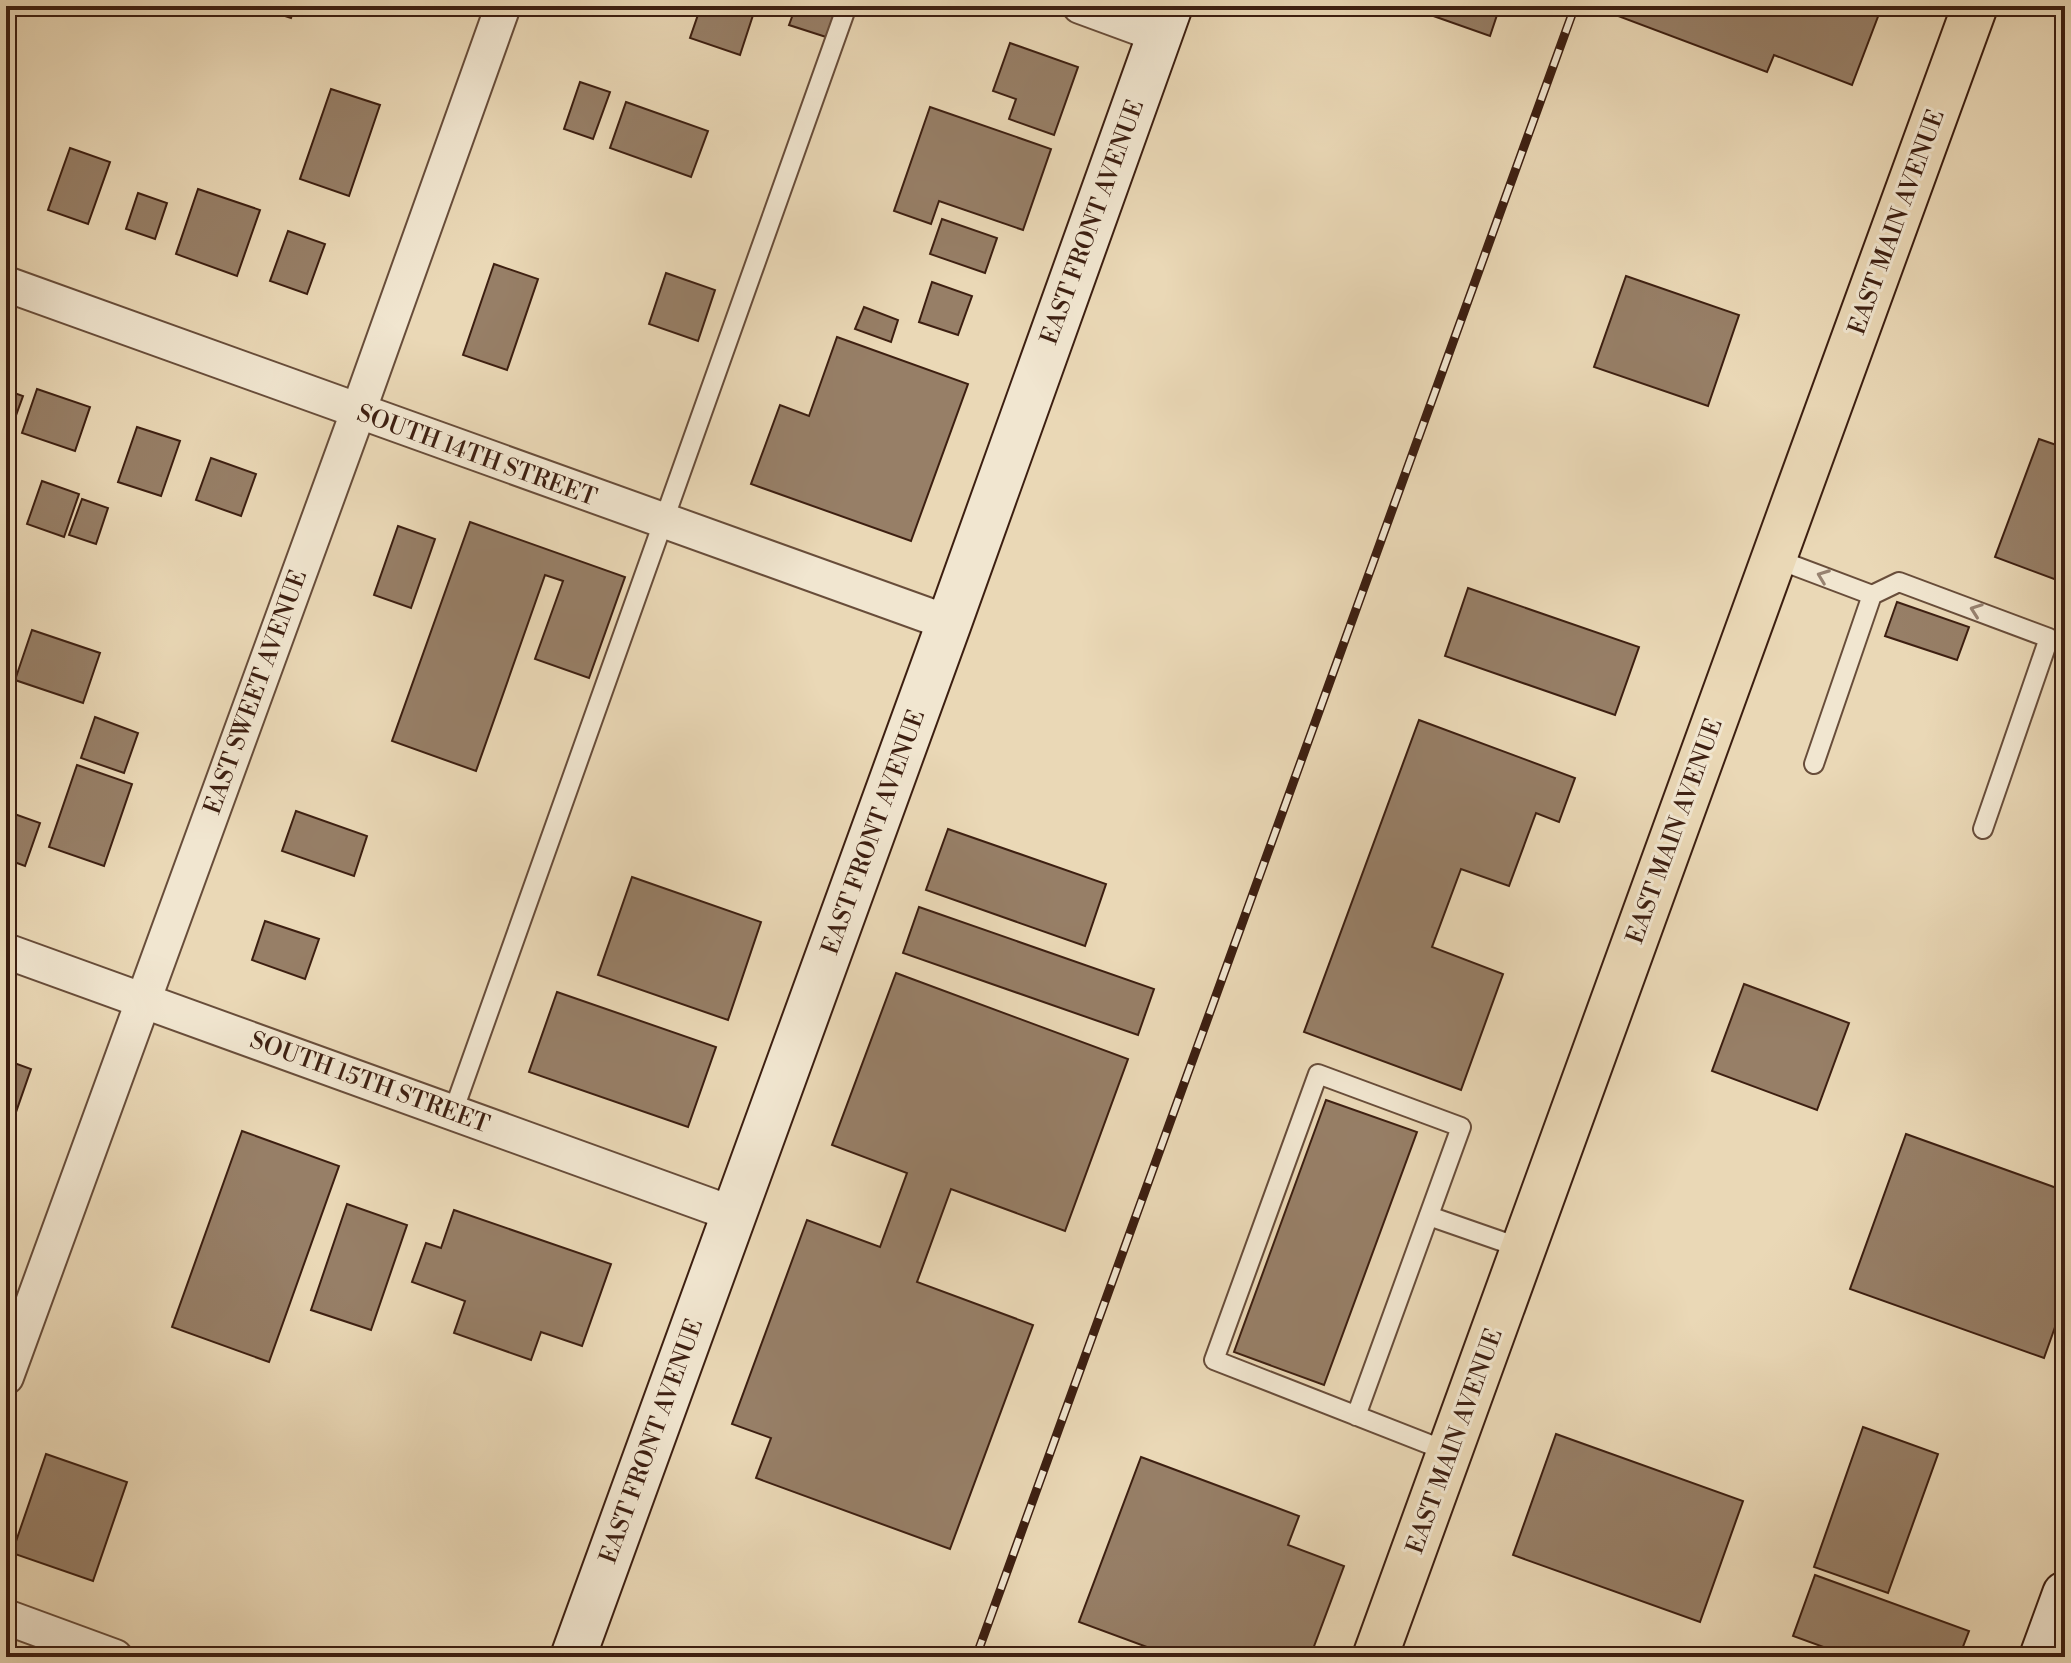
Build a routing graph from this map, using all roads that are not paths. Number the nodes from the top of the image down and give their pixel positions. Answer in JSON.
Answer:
{"nodes":[{"id":1,"x":503,"y":6,"type":"edge"},
{"id":2,"x":847,"y":6,"type":"edge"},
{"id":3,"x":1080,"y":6,"type":"edge"},
{"id":4,"x":1975,"y":6,"type":"edge"},
{"id":5,"x":1164,"y":21,"type":"edge"},
{"id":6,"x":6,"y":284,"type":"edge"},
{"id":7,"x":358,"y":412,"type":"junction"},
{"id":8,"x":665,"y":522,"type":"junction"},
{"id":9,"x":1773,"y":558,"type":"junction"},
{"id":10,"x":1872,"y":595,"type":"junction"},
{"id":11,"x":949,"y":623,"type":"junction"},
{"id":12,"x":1814,"y":764,"type":"dead end"},
{"id":13,"x":1983,"y":829,"type":"dead end"},
{"id":14,"x":6,"y":951,"type":"edge"},
{"id":15,"x":142,"y":1000,"type":"junction"},
{"id":16,"x":453,"y":1112,"type":"junction"},
{"id":17,"x":733,"y":1214,"type":"junction"},
{"id":18,"x":1429,"y":1216,"type":"junction"},
{"id":19,"x":1524,"y":1249,"type":"junction"},
{"id":20,"x":6,"y":1377,"type":"edge"},
{"id":21,"x":1356,"y":1416,"type":"junction"},
{"id":22,"x":1449,"y":1452,"type":"junction"},
{"id":23,"x":2065,"y":1594,"type":"edge"},
{"id":24,"x":6,"y":1617,"type":"edge"},
{"id":25,"x":115,"y":1657,"type":"edge"},
{"id":26,"x":573,"y":1657,"type":"edge"},
{"id":27,"x":1375,"y":1657,"type":"edge"},
{"id":28,"x":2042,"y":1657,"type":"edge"}],
"edges":[{"from":1,"to":7,"type":"street","name":"EAST SWEET AVENUE"},
{"from":2,"to":8,"type":"lane"},
{"from":3,"to":5,"type":"street"},
{"from":4,"to":9,"type":"main road","name":"EAST MAIN AVENUE"},
{"from":5,"to":11,"type":"street","name":"EAST FRONT AVENUE"},
{"from":6,"to":7,"type":"street","name":"SOUTH 14TH STREET"},
{"from":7,"to":8,"type":"street","name":"SOUTH 14TH STREET"},
{"from":7,"to":15,"type":"street","name":"EAST SWEET AVENUE"},
{"from":8,"to":11,"type":"street","name":"SOUTH 14TH STREET"},
{"from":8,"to":16,"type":"lane"},
{"from":10,"to":9,"type":"lane","one_way":true},
{"from":9,"to":19,"type":"main road","name":"EAST MAIN AVENUE"},
{"from":10,"to":12,"type":"lane"},
{"from":13,"to":10,"type":"lane","one_way":true},
{"from":11,"to":17,"type":"street","name":"EAST FRONT AVENUE"},
{"from":14,"to":15,"type":"street","name":"SOUTH 15TH STREET"},
{"from":15,"to":16,"type":"street","name":"SOUTH 15TH STREET"},
{"from":15,"to":20,"type":"street","name":"EAST SWEET AVENUE"},
{"from":16,"to":17,"type":"street","name":"SOUTH 15TH STREET"},
{"from":17,"to":26,"type":"street","name":"EAST FRONT AVENUE"},
{"from":18,"to":19,"type":"lane"},
{"from":18,"to":21,"type":"lane"},
{"from":18,"to":21,"type":"lane"},
{"from":19,"to":22,"type":"main road","name":"EAST MAIN AVENUE"},
{"from":21,"to":22,"type":"lane"},
{"from":22,"to":27,"type":"main road","name":"EAST MAIN AVENUE"},
{"from":23,"to":28,"type":"street"},
{"from":24,"to":25,"type":"street"}]}
